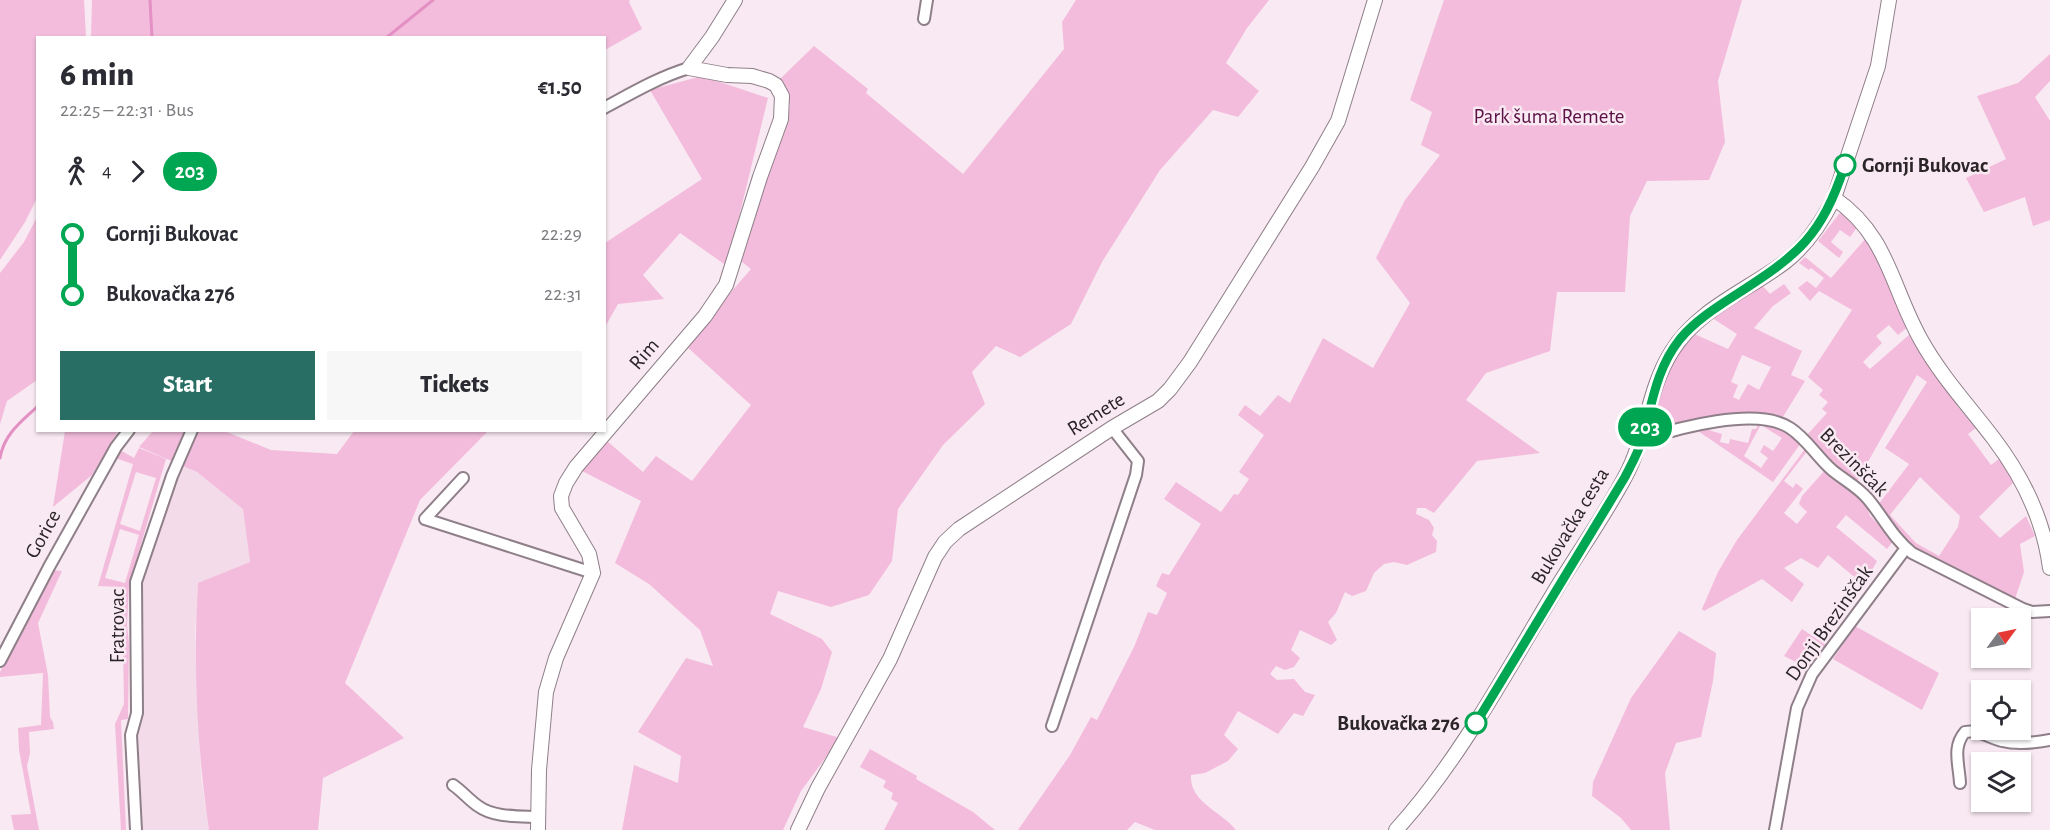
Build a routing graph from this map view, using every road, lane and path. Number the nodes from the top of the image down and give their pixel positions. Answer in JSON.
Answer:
{"nodes":[{"id":1,"x":735,"y":0,"type":"edge"},
{"id":2,"x":927,"y":0,"type":"edge"},
{"id":3,"x":1375,"y":0,"type":"edge"},
{"id":4,"x":1889,"y":0,"type":"edge"},
{"id":5,"x":924,"y":19,"type":"dead end"},
{"id":6,"x":689,"y":68,"type":"junction"},
{"id":7,"x":606,"y":107,"type":"edge"},
{"id":8,"x":1834,"y":198,"type":"junction"},
{"id":9,"x":1112,"y":428,"type":"junction"},
{"id":10,"x":127,"y":432,"type":"edge"},
{"id":11,"x":191,"y":432,"type":"edge"},
{"id":12,"x":606,"y":432,"type":"edge"},
{"id":13,"x":606,"y":432,"type":"edge"},
{"id":14,"x":1642,"y":440,"type":"junction"},
{"id":15,"x":463,"y":478,"type":"dead end"},
{"id":16,"x":1906,"y":548,"type":"junction"},
{"id":17,"x":2050,"y":568,"type":"edge"},
{"id":18,"x":593,"y":573,"type":"junction"},
{"id":19,"x":2050,"y":610,"type":"edge"},
{"id":20,"x":0,"y":661,"type":"edge"},
{"id":21,"x":1052,"y":726,"type":"dead end"},
{"id":22,"x":2050,"y":740,"type":"edge"},
{"id":23,"x":1960,"y":783,"type":"dead end"},
{"id":24,"x":453,"y":785,"type":"dead end"},
{"id":25,"x":538,"y":824,"type":"edge"},
{"id":26,"x":136,"y":830,"type":"edge"},
{"id":27,"x":798,"y":830,"type":"edge"},
{"id":28,"x":1396,"y":830,"type":"edge"},
{"id":29,"x":1775,"y":830,"type":"edge"}],
"edges":[{"from":1,"to":6,"type":"street"},
{"from":2,"to":5,"type":"street"},
{"from":3,"to":9,"type":"street","name":"Remete"},
{"from":4,"to":8,"type":"street","name":"Bukovačka cesta"},
{"from":6,"to":7,"type":"street"},
{"from":6,"to":13,"type":"street","name":"Rim"},
{"from":8,"to":14,"type":"street","name":"Bukovačka cesta"},
{"from":8,"to":17,"type":"street"},
{"from":9,"to":21,"type":"street"},
{"from":9,"to":27,"type":"street","name":"Remete"},
{"from":10,"to":20,"type":"street","name":"Gorice"},
{"from":11,"to":26,"type":"street","name":"Fratrovac"},
{"from":12,"to":18,"type":"street","name":"Rim"},
{"from":14,"to":16,"type":"street","name":"Brezinščak"},
{"from":14,"to":28,"type":"street","name":"Bukovačka cesta"},
{"from":15,"to":18,"type":"street"},
{"from":16,"to":19,"type":"street","name":"Brezinščak"},
{"from":16,"to":29,"type":"street","name":"Donji Brezinščak"},
{"from":18,"to":25,"type":"street"},
{"from":22,"to":23,"type":"street"},
{"from":24,"to":25,"type":"street"}]}
